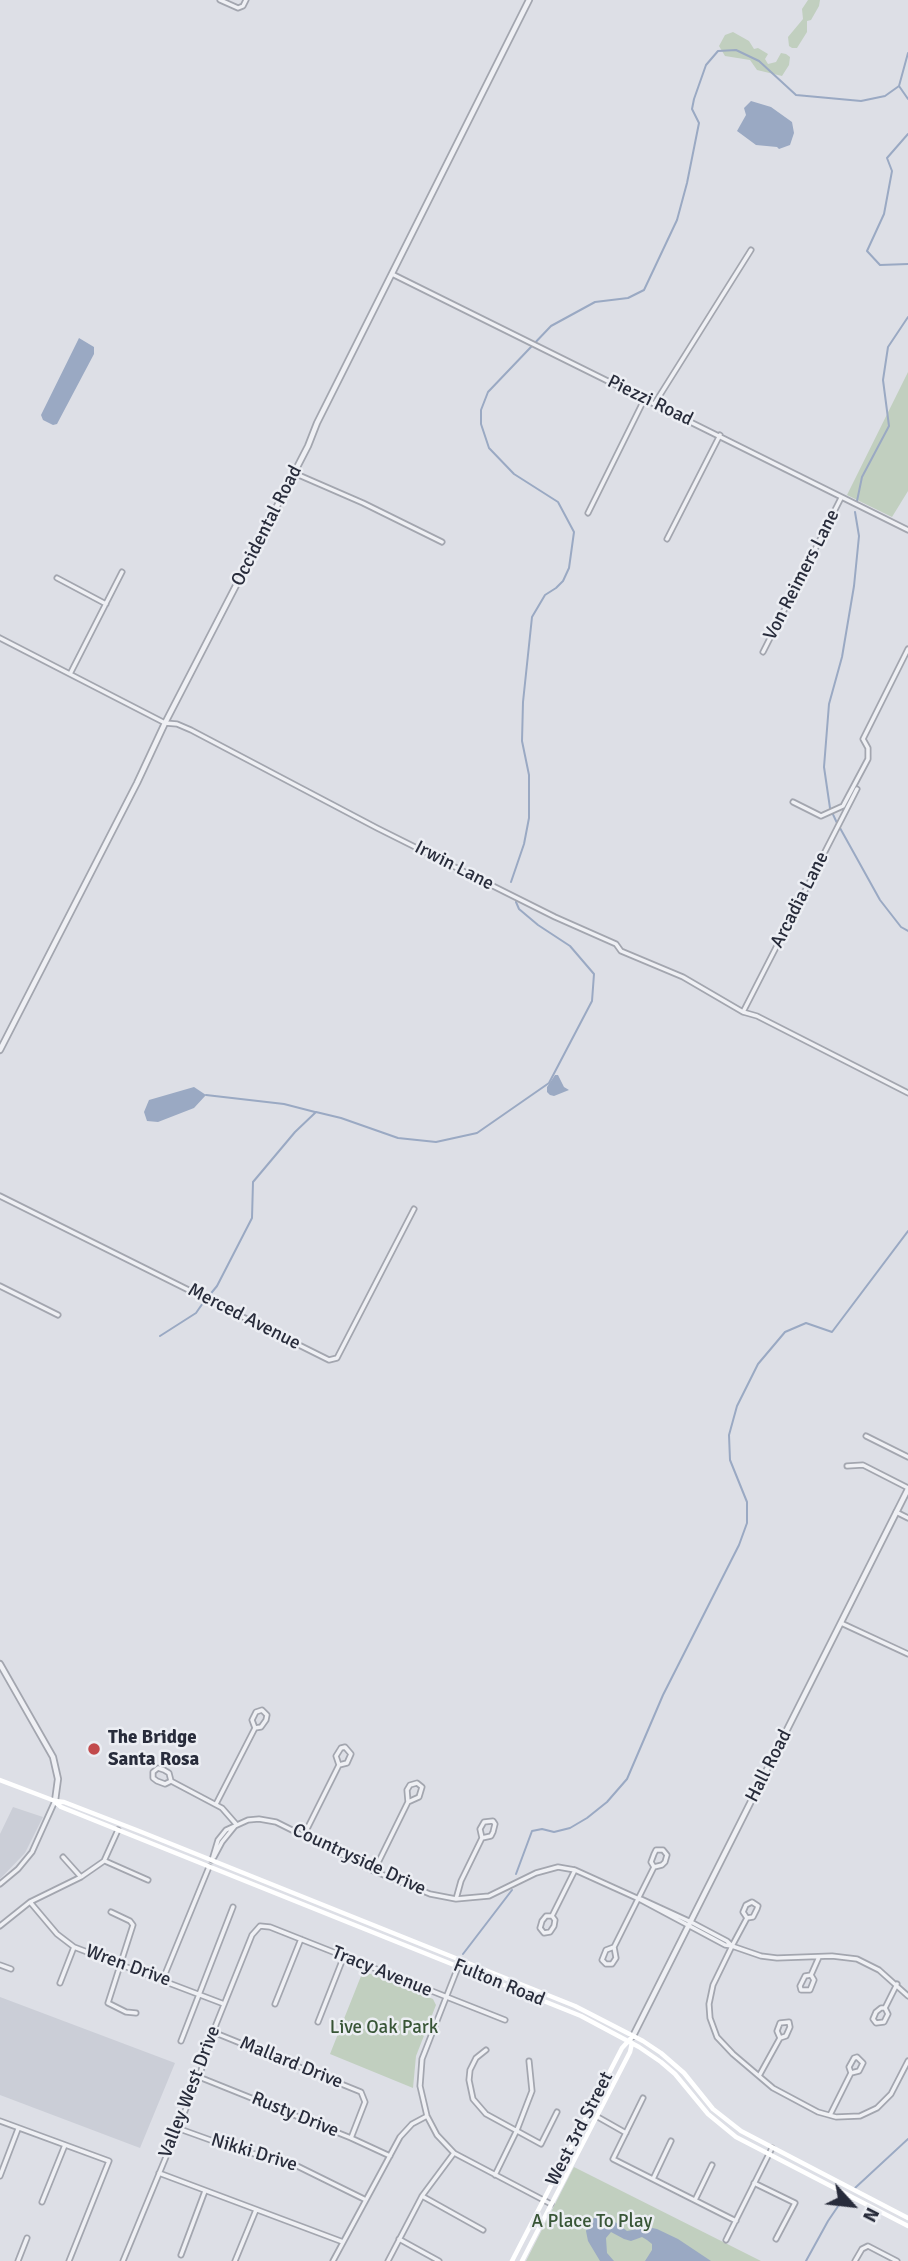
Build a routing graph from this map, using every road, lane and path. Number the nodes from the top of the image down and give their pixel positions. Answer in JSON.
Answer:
{"nodes":[{"id":1,"x":220,"y":0,"type":"edge"},
{"id":2,"x":246,"y":0,"type":"edge"},
{"id":3,"x":529,"y":0,"type":"edge"},
{"id":4,"x":751,"y":250,"type":"dead end"},
{"id":5,"x":392,"y":274,"type":"junction"},
{"id":6,"x":645,"y":398,"type":"junction"},
{"id":7,"x":655,"y":403,"type":"junction"},
{"id":8,"x":720,"y":435,"type":"junction"},
{"id":9,"x":294,"y":473,"type":"junction"},
{"id":10,"x":841,"y":498,"type":"junction"},
{"id":11,"x":587,"y":513,"type":"dead end"},
{"id":12,"x":908,"y":530,"type":"edge"},
{"id":13,"x":667,"y":539,"type":"dead end"},
{"id":14,"x":442,"y":542,"type":"dead end"},
{"id":15,"x":122,"y":572,"type":"dead end"},
{"id":16,"x":57,"y":578,"type":"dead end"},
{"id":17,"x":106,"y":604,"type":"junction"},
{"id":18,"x":0,"y":638,"type":"edge"},
{"id":19,"x":908,"y":649,"type":"edge"},
{"id":20,"x":763,"y":652,"type":"dead end"},
{"id":21,"x":71,"y":674,"type":"junction"},
{"id":22,"x":164,"y":723,"type":"junction"},
{"id":23,"x":857,"y":789,"type":"dead end"},
{"id":24,"x":793,"y":802,"type":"dead end"},
{"id":25,"x":743,"y":1012,"type":"junction"},
{"id":26,"x":0,"y":1050,"type":"edge"},
{"id":27,"x":908,"y":1093,"type":"edge"},
{"id":28,"x":0,"y":1196,"type":"edge"},
{"id":29,"x":414,"y":1209,"type":"dead end"},
{"id":30,"x":0,"y":1286,"type":"edge"},
{"id":31,"x":58,"y":1315,"type":"dead end"},
{"id":32,"x":866,"y":1436,"type":"dead end"},
{"id":33,"x":908,"y":1457,"type":"edge"},
{"id":34,"x":847,"y":1466,"type":"dead end"},
{"id":35,"x":908,"y":1489,"type":"edge"},
{"id":36,"x":897,"y":1512,"type":"junction"},
{"id":37,"x":908,"y":1518,"type":"edge"},
{"id":38,"x":841,"y":1623,"type":"junction"},
{"id":39,"x":908,"y":1654,"type":"edge"},
{"id":40,"x":0,"y":1664,"type":"edge"},
{"id":41,"x":255,"y":1728,"type":"junction"},
{"id":42,"x":339,"y":1765,"type":"junction"},
{"id":43,"x":0,"y":1780,"type":"edge"},
{"id":44,"x":170,"y":1781,"type":"junction"},
{"id":45,"x":55,"y":1801,"type":"junction"},
{"id":46,"x":408,"y":1802,"type":"junction"},
{"id":47,"x":216,"y":1804,"type":"junction"},
{"id":48,"x":236,"y":1824,"type":"junction"},
{"id":49,"x":118,"y":1830,"type":"junction"},
{"id":50,"x":304,"y":1835,"type":"junction"},
{"id":51,"x":482,"y":1838,"type":"junction"},
{"id":52,"x":63,"y":1857,"type":"dead end"},
{"id":53,"x":212,"y":1860,"type":"junction"},
{"id":54,"x":104,"y":1861,"type":"junction"},
{"id":55,"x":210,"y":1866,"type":"junction"},
{"id":56,"x":654,"y":1867,"type":"junction"},
{"id":57,"x":575,"y":1870,"type":"junction"},
{"id":58,"x":374,"y":1871,"type":"junction"},
{"id":59,"x":81,"y":1877,"type":"junction"},
{"id":60,"x":148,"y":1880,"type":"dead end"},
{"id":61,"x":0,"y":1884,"type":"edge"},
{"id":62,"x":456,"y":1899,"type":"junction"},
{"id":63,"x":639,"y":1899,"type":"junction"},
{"id":64,"x":30,"y":1902,"type":"junction"},
{"id":65,"x":233,"y":1907,"type":"dead end"},
{"id":66,"x":111,"y":1912,"type":"dead end"},
{"id":67,"x":552,"y":1916,"type":"junction"},
{"id":68,"x":747,"y":1918,"type":"junction"},
{"id":69,"x":690,"y":1924,"type":"junction"},
{"id":70,"x":0,"y":1926,"type":"edge"},
{"id":71,"x":260,"y":1926,"type":"joint"},
{"id":72,"x":301,"y":1939,"type":"junction"},
{"id":73,"x":732,"y":1946,"type":"junction"},
{"id":74,"x":74,"y":1947,"type":"junction"},
{"id":75,"x":614,"y":1947,"type":"junction"},
{"id":76,"x":344,"y":1956,"type":"junction"},
{"id":77,"x":819,"y":1957,"type":"junction"},
{"id":78,"x":461,"y":1960,"type":"junction"},
{"id":79,"x":0,"y":1965,"type":"edge"},
{"id":80,"x":119,"y":1965,"type":"junction"},
{"id":81,"x":459,"y":1966,"type":"junction"},
{"id":82,"x":11,"y":1969,"type":"dead end"},
{"id":83,"x":811,"y":1975,"type":"junction"},
{"id":84,"x":163,"y":1979,"type":"junction"},
{"id":85,"x":60,"y":1983,"type":"dead end"},
{"id":86,"x":897,"y":1984,"type":"junction"},
{"id":87,"x":200,"y":1994,"type":"junction"},
{"id":88,"x":908,"y":1996,"type":"edge"},
{"id":89,"x":447,"y":1998,"type":"junction"},
{"id":90,"x":225,"y":2004,"type":"junction"},
{"id":91,"x":275,"y":2004,"type":"dead end"},
{"id":92,"x":885,"y":2008,"type":"junction"},
{"id":93,"x":136,"y":2013,"type":"dead end"},
{"id":94,"x":505,"y":2020,"type":"dead end"},
{"id":95,"x":318,"y":2022,"type":"dead end"},
{"id":96,"x":213,"y":2032,"type":"junction"},
{"id":97,"x":633,"y":2036,"type":"junction"},
{"id":98,"x":780,"y":2038,"type":"junction"},
{"id":99,"x":181,"y":2041,"type":"dead end"},
{"id":100,"x":630,"y":2042,"type":"junction"},
{"id":101,"x":486,"y":2050,"type":"dead end"},
{"id":102,"x":530,"y":2061,"type":"dead end"},
{"id":103,"x":908,"y":2061,"type":"edge"},
{"id":104,"x":852,"y":2073,"type":"junction"},
{"id":105,"x":759,"y":2076,"type":"junction"},
{"id":106,"x":199,"y":2077,"type":"junction"},
{"id":107,"x":643,"y":2098,"type":"dead end"},
{"id":108,"x":557,"y":2112,"type":"dead end"},
{"id":109,"x":589,"y":2112,"type":"junction"},
{"id":110,"x":830,"y":2115,"type":"junction"},
{"id":111,"x":427,"y":2116,"type":"junction"},
{"id":112,"x":597,"y":2116,"type":"junction"},
{"id":113,"x":0,"y":2121,"type":"edge"},
{"id":114,"x":19,"y":2128,"type":"junction"},
{"id":115,"x":177,"y":2128,"type":"junction"},
{"id":116,"x":517,"y":2130,"type":"junction"},
{"id":117,"x":626,"y":2133,"type":"junction"},
{"id":118,"x":351,"y":2138,"type":"junction"},
{"id":119,"x":671,"y":2141,"type":"dead end"},
{"id":120,"x":65,"y":2145,"type":"junction"},
{"id":121,"x":772,"y":2148,"type":"junction"},
{"id":122,"x":454,"y":2153,"type":"junction"},
{"id":123,"x":769,"y":2154,"type":"junction"},
{"id":124,"x":390,"y":2156,"type":"junction"},
{"id":125,"x":712,"y":2165,"type":"dead end"},
{"id":126,"x":159,"y":2173,"type":"junction"},
{"id":127,"x":495,"y":2175,"type":"junction"},
{"id":128,"x":0,"y":2176,"type":"edge"},
{"id":129,"x":653,"y":2179,"type":"junction"},
{"id":130,"x":754,"y":2183,"type":"junction"},
{"id":131,"x":840,"y":2187,"type":"junction"},
{"id":132,"x":205,"y":2191,"type":"junction"},
{"id":133,"x":422,"y":2196,"type":"junction"},
{"id":134,"x":366,"y":2200,"type":"junction"},
{"id":135,"x":543,"y":2200,"type":"junction"},
{"id":136,"x":695,"y":2200,"type":"junction"},
{"id":137,"x":43,"y":2202,"type":"dead end"},
{"id":138,"x":551,"y":2204,"type":"junction"},
{"id":139,"x":256,"y":2210,"type":"junction"},
{"id":140,"x":908,"y":2218,"type":"edge"},
{"id":141,"x":736,"y":2221,"type":"junction"},
{"id":142,"x":908,"y":2226,"type":"edge"},
{"id":143,"x":483,"y":2230,"type":"dead end"},
{"id":144,"x":27,"y":2238,"type":"dead end"},
{"id":145,"x":399,"y":2239,"type":"junction"},
{"id":146,"x":776,"y":2239,"type":"dead end"},
{"id":147,"x":726,"y":2240,"type":"dead end"},
{"id":148,"x":343,"y":2242,"type":"junction"},
{"id":149,"x":181,"y":2255,"type":"dead end"},
{"id":150,"x":19,"y":2261,"type":"edge"},
{"id":151,"x":69,"y":2261,"type":"edge"},
{"id":152,"x":123,"y":2261,"type":"edge"},
{"id":153,"x":235,"y":2261,"type":"edge"},
{"id":154,"x":333,"y":2261,"type":"edge"},
{"id":155,"x":388,"y":2261,"type":"edge"},
{"id":156,"x":439,"y":2261,"type":"edge"},
{"id":157,"x":512,"y":2261,"type":"edge"},
{"id":158,"x":522,"y":2261,"type":"edge"},
{"id":159,"x":855,"y":2261,"type":"edge"},
{"id":160,"x":897,"y":2261,"type":"edge"}],
"edges":[{"from":1,"to":2,"type":"street"},
{"from":3,"to":5,"type":"street","name":"Occidental Road"},
{"from":4,"to":7,"type":"street"},
{"from":5,"to":6,"type":"street","name":"Piezzi Road"},
{"from":5,"to":9,"type":"street","name":"Occidental Road"},
{"from":6,"to":7,"type":"street","name":"Piezzi Road"},
{"from":6,"to":11,"type":"street"},
{"from":7,"to":8,"type":"street","name":"Piezzi Road"},
{"from":8,"to":10,"type":"street","name":"Piezzi Road"},
{"from":8,"to":13,"type":"street"},
{"from":9,"to":14,"type":"street"},
{"from":9,"to":22,"type":"street","name":"Occidental Road"},
{"from":10,"to":12,"type":"street","name":"Piezzi Road"},
{"from":10,"to":20,"type":"street","name":"Von Reimers Lane"},
{"from":15,"to":17,"type":"street"},
{"from":16,"to":17,"type":"street"},
{"from":17,"to":21,"type":"street"},
{"from":18,"to":21,"type":"street","name":"Irwin Lane"},
{"from":19,"to":24,"type":"street"},
{"from":21,"to":22,"type":"street","name":"Irwin Lane"},
{"from":22,"to":25,"type":"street","name":"Irwin Lane"},
{"from":22,"to":26,"type":"street","name":"Occidental Road"},
{"from":23,"to":25,"type":"street","name":"Arcadia Lane"},
{"from":25,"to":27,"type":"street","name":"Irwin Lane"},
{"from":28,"to":29,"type":"street","name":"Merced Avenue"},
{"from":30,"to":31,"type":"street"},
{"from":32,"to":33,"type":"street"},
{"from":34,"to":35,"type":"street"},
{"from":35,"to":36,"type":"street","name":"Hall Road"},
{"from":36,"to":37,"type":"street"},
{"from":36,"to":38,"type":"street","name":"Hall Road"},
{"from":38,"to":39,"type":"street"},
{"from":38,"to":69,"type":"street","name":"Hall Road"},
{"from":40,"to":45,"type":"street"},
{"from":41,"to":41,"type":"street"},
{"from":41,"to":47,"type":"street"},
{"from":42,"to":42,"type":"street"},
{"from":42,"to":50,"type":"street"},
{"from":43,"to":45,"type":"main road","name":"Fulton Road"},
{"from":44,"to":44,"type":"street"},
{"from":44,"to":47,"type":"street"},
{"from":45,"to":49,"type":"main road","name":"Fulton Road"},
{"from":45,"to":53,"type":"main road","name":"Fulton Road"},
{"from":45,"to":61,"type":"street"},
{"from":46,"to":46,"type":"street"},
{"from":46,"to":58,"type":"street"},
{"from":47,"to":48,"type":"street"},
{"from":48,"to":50,"type":"street","name":"Countryside Drive"},
{"from":48,"to":53,"type":"street"},
{"from":49,"to":54,"type":"street"},
{"from":49,"to":55,"type":"main road","name":"Fulton Road"},
{"from":50,"to":58,"type":"street","name":"Countryside Drive"},
{"from":51,"to":51,"type":"street"},
{"from":51,"to":62,"type":"street"},
{"from":52,"to":59,"type":"street"},
{"from":53,"to":55,"type":"street"},
{"from":53,"to":78,"type":"main road","name":"Fulton Road"},
{"from":54,"to":59,"type":"street"},
{"from":54,"to":60,"type":"street"},
{"from":55,"to":81,"type":"main road","name":"Fulton Road"},
{"from":55,"to":84,"type":"street"},
{"from":56,"to":56,"type":"street"},
{"from":56,"to":63,"type":"street"},
{"from":57,"to":62,"type":"street","name":"Countryside Drive"},
{"from":57,"to":63,"type":"street","name":"Countryside Drive"},
{"from":57,"to":67,"type":"street"},
{"from":58,"to":62,"type":"street","name":"Countryside Drive"},
{"from":59,"to":64,"type":"street"},
{"from":63,"to":69,"type":"street","name":"Countryside Drive"},
{"from":63,"to":75,"type":"street"},
{"from":64,"to":70,"type":"street"},
{"from":64,"to":74,"type":"street","name":"Wren Drive"},
{"from":65,"to":87,"type":"street"},
{"from":66,"to":80,"type":"street"},
{"from":67,"to":67,"type":"street"},
{"from":68,"to":68,"type":"street"},
{"from":68,"to":73,"type":"street"},
{"from":69,"to":73,"type":"street","name":"Countryside Drive"},
{"from":69,"to":97,"type":"street","name":"Hall Road"},
{"from":71,"to":72,"type":"street","name":"Tracy Avenue"},
{"from":71,"to":90,"type":"street","name":"Valley West Drive"},
{"from":72,"to":76,"type":"street","name":"Tracy Avenue"},
{"from":72,"to":91,"type":"street"},
{"from":73,"to":77,"type":"street","name":"Countryside Drive"},
{"from":73,"to":105,"type":"street"},
{"from":74,"to":80,"type":"street","name":"Wren Drive"},
{"from":74,"to":85,"type":"street"},
{"from":75,"to":75,"type":"street"},
{"from":76,"to":89,"type":"street","name":"Tracy Avenue"},
{"from":76,"to":95,"type":"street"},
{"from":77,"to":83,"type":"street"},
{"from":77,"to":86,"type":"street","name":"Countryside Drive"},
{"from":78,"to":81,"type":"street"},
{"from":78,"to":97,"type":"main road","name":"Fulton Road"},
{"from":79,"to":82,"type":"street"},
{"from":80,"to":84,"type":"street","name":"Wren Drive"},
{"from":80,"to":93,"type":"street"},
{"from":81,"to":89,"type":"street"},
{"from":81,"to":100,"type":"main road","name":"Fulton Road"},
{"from":83,"to":83,"type":"street"},
{"from":84,"to":87,"type":"street","name":"Wren Drive"},
{"from":86,"to":88,"type":"street","name":"Countryside Drive"},
{"from":86,"to":92,"type":"street"},
{"from":87,"to":90,"type":"street","name":"Wren Drive"},
{"from":87,"to":99,"type":"street"},
{"from":89,"to":94,"type":"street","name":"Tracy Avenue"},
{"from":89,"to":111,"type":"street"},
{"from":90,"to":96,"type":"street","name":"Valley West Drive"},
{"from":92,"to":92,"type":"street"},
{"from":96,"to":106,"type":"street","name":"Valley West Drive"},
{"from":96,"to":118,"type":"street","name":"Mallard Drive"},
{"from":97,"to":100,"type":"main road","name":"West 3rd Street"},
{"from":97,"to":121,"type":"main road","name":"Fulton Road"},
{"from":98,"to":98,"type":"street"},
{"from":98,"to":105,"type":"street"},
{"from":100,"to":109,"type":"main road","name":"West 3rd Street"},
{"from":100,"to":112,"type":"main road","name":"West 3rd Street"},
{"from":100,"to":123,"type":"main road","name":"Fulton Road"},
{"from":101,"to":116,"type":"street"},
{"from":102,"to":116,"type":"street"},
{"from":103,"to":110,"type":"street"},
{"from":104,"to":104,"type":"street"},
{"from":104,"to":110,"type":"street"},
{"from":105,"to":110,"type":"street"},
{"from":106,"to":115,"type":"street","name":"Valley West Drive"},
{"from":106,"to":118,"type":"street","name":"Rusty Drive"},
{"from":107,"to":117,"type":"street"},
{"from":108,"to":116,"type":"street"},
{"from":109,"to":112,"type":"street"},
{"from":109,"to":135,"type":"main road","name":"West 3rd Street"},
{"from":111,"to":122,"type":"street"},
{"from":111,"to":124,"type":"street"},
{"from":112,"to":117,"type":"street"},
{"from":112,"to":138,"type":"main road","name":"West 3rd Street"},
{"from":113,"to":114,"type":"street"},
{"from":114,"to":120,"type":"street"},
{"from":114,"to":128,"type":"street"},
{"from":115,"to":126,"type":"street","name":"Valley West Drive"},
{"from":115,"to":134,"type":"street","name":"Nikki Drive"},
{"from":116,"to":127,"type":"street"},
{"from":117,"to":129,"type":"street"},
{"from":118,"to":124,"type":"street","name":"Rusty Drive"},
{"from":119,"to":129,"type":"street"},
{"from":120,"to":137,"type":"street"},
{"from":120,"to":151,"type":"street"},
{"from":121,"to":123,"type":"street"},
{"from":121,"to":131,"type":"main road","name":"Fulton Road"},
{"from":122,"to":127,"type":"street"},
{"from":122,"to":133,"type":"street"},
{"from":123,"to":130,"type":"street"},
{"from":123,"to":131,"type":"main road","name":"Fulton Road"},
{"from":124,"to":134,"type":"street"},
{"from":125,"to":136,"type":"street"},
{"from":126,"to":132,"type":"street"},
{"from":126,"to":152,"type":"street","name":"Valley West Drive"},
{"from":127,"to":135,"type":"street"},
{"from":129,"to":136,"type":"street"},
{"from":130,"to":141,"type":"street"},
{"from":130,"to":146,"type":"street"},
{"from":131,"to":140,"type":"main road","name":"Fulton Road"},
{"from":131,"to":142,"type":"main road","name":"Fulton Road"},
{"from":132,"to":139,"type":"street"},
{"from":132,"to":149,"type":"street"},
{"from":133,"to":143,"type":"street"},
{"from":133,"to":145,"type":"street"},
{"from":134,"to":148,"type":"street"},
{"from":135,"to":138,"type":"street"},
{"from":135,"to":157,"type":"main road","name":"West 3rd Street"},
{"from":136,"to":141,"type":"street"},
{"from":138,"to":158,"type":"main road","name":"West 3rd Street"},
{"from":139,"to":148,"type":"street"},
{"from":139,"to":153,"type":"street"},
{"from":141,"to":147,"type":"street"},
{"from":144,"to":150,"type":"street"},
{"from":145,"to":155,"type":"street"},
{"from":145,"to":156,"type":"street"},
{"from":148,"to":154,"type":"street"},
{"from":159,"to":160,"type":"street"}]}
